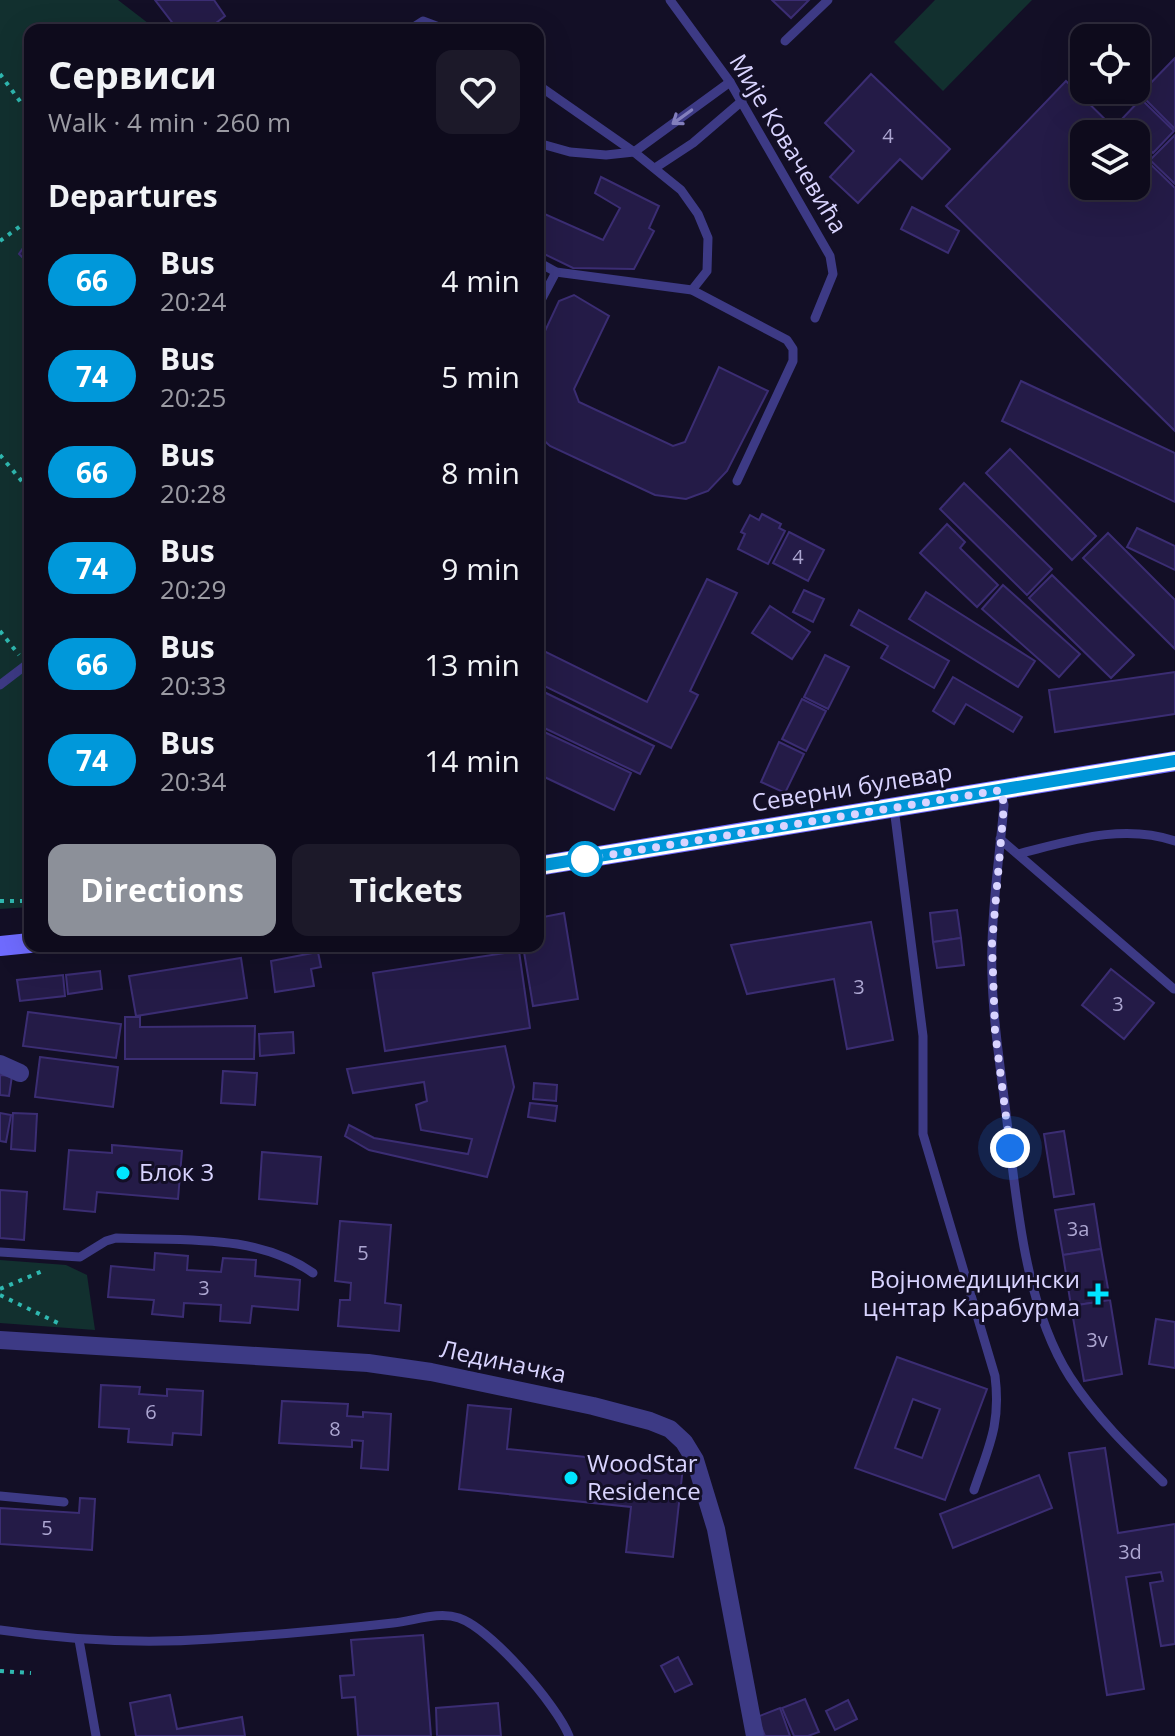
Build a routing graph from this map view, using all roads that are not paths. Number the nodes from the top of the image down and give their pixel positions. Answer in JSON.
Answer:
{"nodes":[{"id":1,"x":670,"y":0,"type":"edge"},
{"id":2,"x":828,"y":0,"type":"edge"},
{"id":3,"x":785,"y":41,"type":"dead end"},
{"id":4,"x":730,"y":82,"type":"junction"},
{"id":5,"x":544,"y":89,"type":"edge"},
{"id":6,"x":742,"y":101,"type":"junction"},
{"id":7,"x":544,"y":145,"type":"edge"},
{"id":8,"x":634,"y":152,"type":"junction"},
{"id":9,"x":655,"y":168,"type":"junction"},
{"id":10,"x":544,"y":265,"type":"edge"},
{"id":11,"x":556,"y":272,"type":"junction"},
{"id":12,"x":692,"y":290,"type":"junction"},
{"id":13,"x":544,"y":295,"type":"edge"},
{"id":14,"x":815,"y":318,"type":"dead end"},
{"id":15,"x":737,"y":481,"type":"dead end"},
{"id":16,"x":24,"y":666,"type":"edge"},
{"id":17,"x":0,"y":685,"type":"edge"},
{"id":18,"x":1175,"y":761,"type":"edge"},
{"id":19,"x":1001,"y":790,"type":"junction"},
{"id":20,"x":894,"y":808,"type":"junction"},
{"id":21,"x":1000,"y":839,"type":"junction"},
{"id":22,"x":1175,"y":841,"type":"edge"},
{"id":23,"x":1018,"y":854,"type":"junction"},
{"id":24,"x":544,"y":865,"type":"edge"},
{"id":25,"x":24,"y":944,"type":"edge"},
{"id":26,"x":0,"y":946,"type":"edge"},
{"id":27,"x":1174,"y":989,"type":"edge"},
{"id":28,"x":0,"y":1064,"type":"edge"},
{"id":29,"x":20,"y":1073,"type":"dead end"},
{"id":30,"x":0,"y":1252,"type":"edge"},
{"id":31,"x":313,"y":1273,"type":"dead end"},
{"id":32,"x":0,"y":1340,"type":"edge"},
{"id":33,"x":1163,"y":1482,"type":"dead end"},
{"id":34,"x":974,"y":1490,"type":"dead end"},
{"id":35,"x":0,"y":1496,"type":"edge"},
{"id":36,"x":64,"y":1502,"type":"dead end"},
{"id":37,"x":0,"y":1630,"type":"edge"},
{"id":38,"x":79,"y":1640,"type":"junction"},
{"id":39,"x":96,"y":1736,"type":"edge"},
{"id":40,"x":569,"y":1736,"type":"edge"},
{"id":41,"x":755,"y":1736,"type":"edge"}],
"edges":[{"from":1,"to":4,"type":"lane","name":"Мије Ковачевића"},
{"from":2,"to":3,"type":"lane"},
{"from":4,"to":6,"type":"lane","name":"Мије Ковачевића"},
{"from":4,"to":8,"type":"lane","one_way":true},
{"from":5,"to":8,"type":"lane"},
{"from":6,"to":9,"type":"lane"},
{"from":6,"to":14,"type":"lane","name":"Мије Ковачевића"},
{"from":7,"to":8,"type":"lane"},
{"from":8,"to":9,"type":"lane"},
{"from":9,"to":12,"type":"lane"},
{"from":10,"to":11,"type":"lane"},
{"from":11,"to":12,"type":"lane"},
{"from":11,"to":13,"type":"lane"},
{"from":12,"to":15,"type":"lane"},
{"from":16,"to":17,"type":"lane"},
{"from":18,"to":19,"type":"street","name":"Северни булевар"},
{"from":19,"to":20,"type":"street","name":"Северни булевар"},
{"from":19,"to":21,"type":"lane"},
{"from":20,"to":24,"type":"street","name":"Северни булевар"},
{"from":20,"to":34,"type":"lane"},
{"from":21,"to":23,"type":"lane"},
{"from":21,"to":33,"type":"lane"},
{"from":22,"to":23,"type":"lane"},
{"from":23,"to":27,"type":"lane"},
{"from":25,"to":26,"type":"street"},
{"from":28,"to":29,"type":"street"},
{"from":30,"to":31,"type":"lane"},
{"from":32,"to":41,"type":"street","name":"Лединачка"},
{"from":35,"to":36,"type":"lane"},
{"from":37,"to":38,"type":"lane"},
{"from":38,"to":39,"type":"lane"},
{"from":38,"to":40,"type":"lane"}]}
